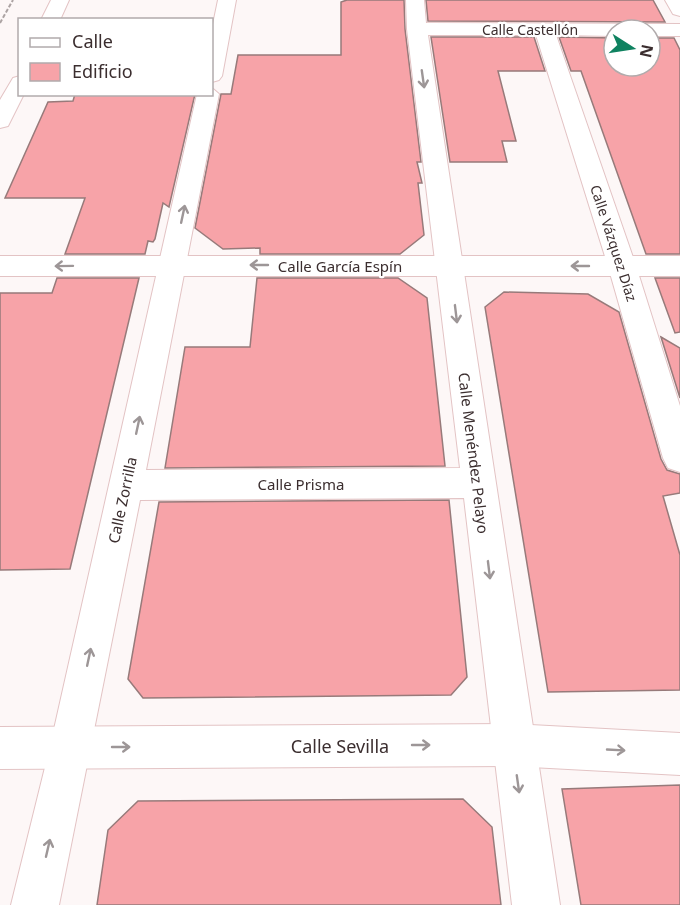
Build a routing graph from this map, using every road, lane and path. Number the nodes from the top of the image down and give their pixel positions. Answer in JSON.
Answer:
{"nodes":[{"id":1,"x":13,"y":0,"type":"edge"},
{"id":2,"x":60,"y":0,"type":"edge"},
{"id":3,"x":227,"y":0,"type":"edge"},
{"id":4,"x":674,"y":0,"type":"edge"},
{"id":5,"x":680,"y":10,"type":"edge"},
{"id":6,"x":416,"y":15,"type":"edge"},
{"id":7,"x":51,"y":18,"type":"edge"},
{"id":8,"x":0,"y":23,"type":"edge"},
{"id":9,"x":544,"y":29,"type":"junction"},
{"id":10,"x":680,"y":30,"type":"edge"},
{"id":11,"x":213,"y":71,"type":"edge"},
{"id":12,"x":18,"y":86,"type":"edge"},
{"id":13,"x":208,"y":96,"type":"edge"},
{"id":14,"x":0,"y":121,"type":"edge"},
{"id":15,"x":172,"y":265,"type":"junction"},
{"id":16,"x":0,"y":266,"type":"edge"},
{"id":17,"x":622,"y":266,"type":"junction"},
{"id":18,"x":680,"y":266,"type":"edge"},
{"id":19,"x":449,"y":267,"type":"junction"},
{"id":20,"x":680,"y":458,"type":"edge"},
{"id":21,"x":478,"y":483,"type":"junction"},
{"id":22,"x":125,"y":485,"type":"junction"},
{"id":23,"x":512,"y":745,"type":"junction"},
{"id":24,"x":71,"y":747,"type":"junction"},
{"id":25,"x":0,"y":748,"type":"edge"},
{"id":26,"x":680,"y":754,"type":"edge"},
{"id":27,"x":35,"y":905,"type":"edge"},
{"id":28,"x":536,"y":905,"type":"edge"}],
"edges":[{"from":1,"to":8,"type":"path"},
{"from":2,"to":7,"type":"street"},
{"from":3,"to":11,"type":"street"},
{"from":4,"to":5,"type":"street"},
{"from":6,"to":9,"type":"street","name":"Calle Castellón"},
{"from":6,"to":19,"type":"street","name":"Calle Menéndez Pelayo","one_way":true},
{"from":9,"to":10,"type":"street","name":"Calle Castellón"},
{"from":9,"to":17,"type":"street","name":"Calle Vázquez Díaz"},
{"from":12,"to":14,"type":"street"},
{"from":15,"to":13,"type":"street","name":"Calle Zorrilla","one_way":true},
{"from":15,"to":16,"type":"street","name":"Calle García Espín","one_way":true},
{"from":19,"to":15,"type":"street","name":"Calle García Espín","one_way":true},
{"from":22,"to":15,"type":"street","name":"Calle Zorrilla","one_way":true},
{"from":17,"to":18,"type":"street","name":"Calle García Espín"},
{"from":17,"to":19,"type":"street","name":"Calle García Espín","one_way":true},
{"from":17,"to":20,"type":"street","name":"Calle Vázquez Díaz"},
{"from":19,"to":21,"type":"street","name":"Calle Menéndez Pelayo","one_way":true},
{"from":21,"to":22,"type":"street","name":"Calle Prisma"},
{"from":21,"to":23,"type":"street","name":"Calle Menéndez Pelayo","one_way":true},
{"from":24,"to":22,"type":"street","name":"Calle Zorrilla","one_way":true},
{"from":24,"to":23,"type":"street","name":"Calle Sevilla","one_way":true},
{"from":23,"to":26,"type":"street","name":"Calle Sevilla","one_way":true},
{"from":23,"to":28,"type":"street","name":"Calle Menéndez Pelayo","one_way":true},
{"from":24,"to":25,"type":"street","name":"Calle Sevilla"},
{"from":27,"to":24,"type":"street","name":"Calle Zorrilla","one_way":true}]}
